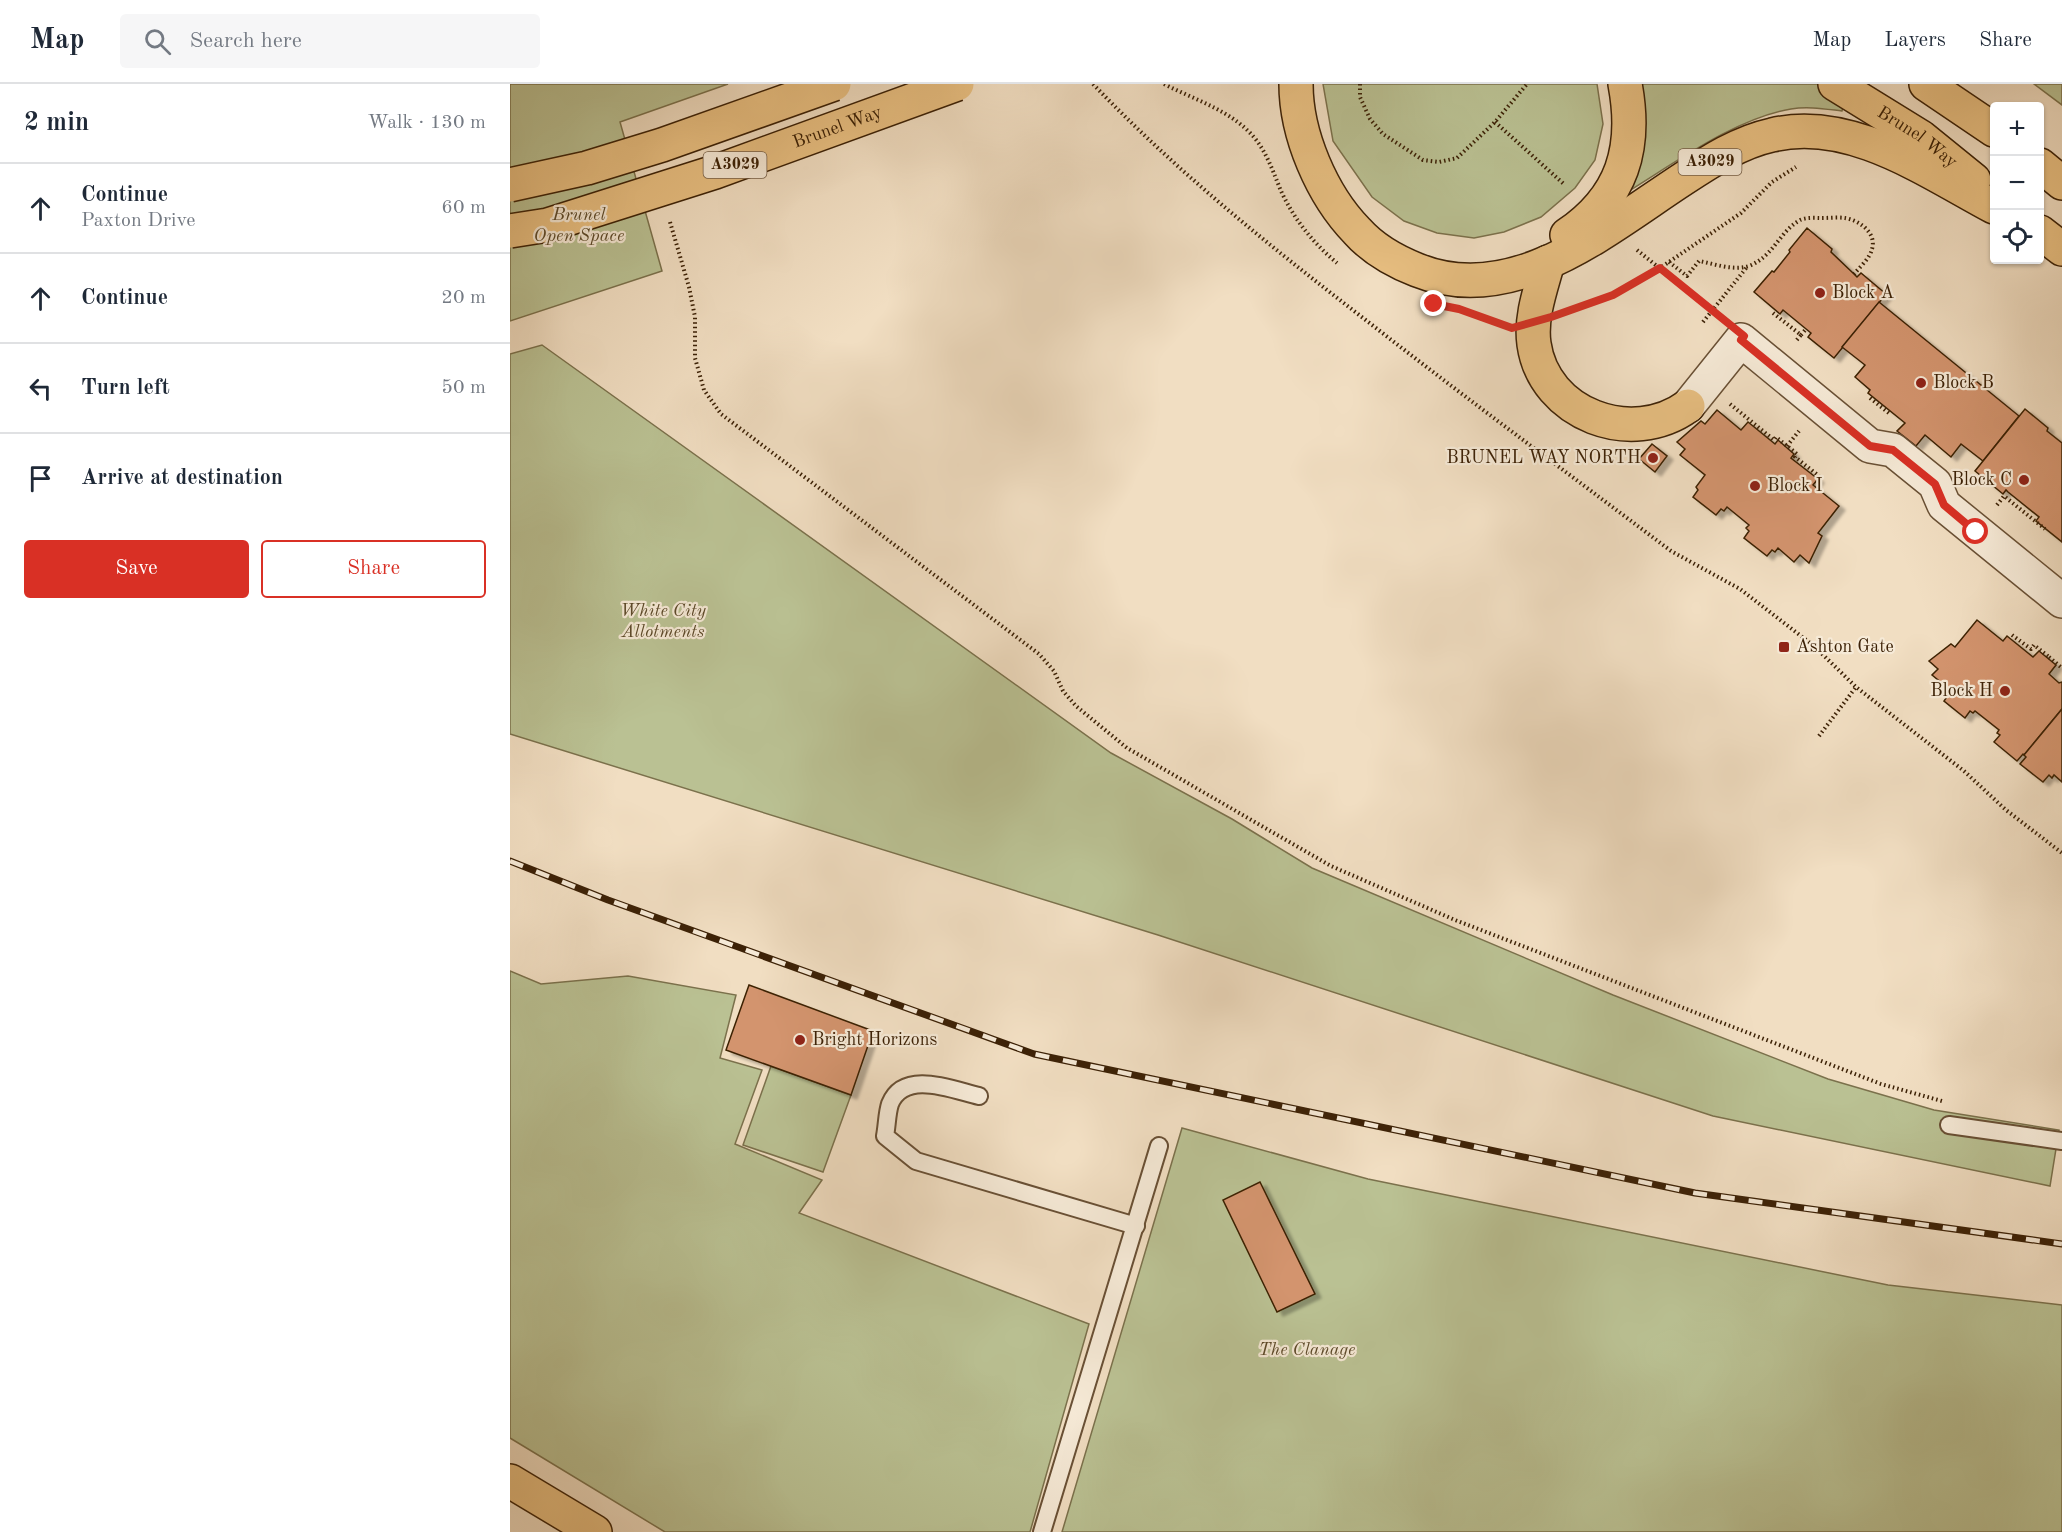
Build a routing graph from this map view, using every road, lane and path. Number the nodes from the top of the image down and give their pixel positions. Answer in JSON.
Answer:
{"nodes":[{"id":1,"x":834,"y":84,"type":"edge"},
{"id":2,"x":957,"y":84,"type":"edge"},
{"id":3,"x":1093,"y":84,"type":"edge"},
{"id":4,"x":1164,"y":84,"type":"edge"},
{"id":5,"x":1296,"y":84,"type":"edge"},
{"id":6,"x":1360,"y":84,"type":"edge"},
{"id":7,"x":1527,"y":84,"type":"edge"},
{"id":8,"x":1625,"y":84,"type":"edge"},
{"id":9,"x":1835,"y":84,"type":"edge"},
{"id":10,"x":1926,"y":84,"type":"edge"},
{"id":11,"x":1951,"y":84,"type":"edge"},
{"id":12,"x":1495,"y":122,"type":"junction"},
{"id":13,"x":1990,"y":125,"type":"edge"},
{"id":14,"x":1990,"y":126,"type":"edge"},
{"id":15,"x":1802,"y":164,"type":"dead end"},
{"id":16,"x":2044,"y":168,"type":"edge"},
{"id":17,"x":2062,"y":183,"type":"edge"},
{"id":18,"x":510,"y":185,"type":"edge"},
{"id":19,"x":1565,"y":185,"type":"dead end"},
{"id":20,"x":1990,"y":192,"type":"edge"},
{"id":21,"x":1990,"y":204,"type":"edge"},
{"id":22,"x":667,"y":214,"type":"dead end"},
{"id":23,"x":510,"y":231,"type":"edge"},
{"id":24,"x":2044,"y":235,"type":"edge"},
{"id":25,"x":1632,"y":246,"type":"dead end"},
{"id":26,"x":2062,"y":249,"type":"edge"},
{"id":27,"x":1548,"y":262,"type":"junction"},
{"id":28,"x":1669,"y":262,"type":"junction"},
{"id":29,"x":1748,"y":266,"type":"junction"},
{"id":30,"x":1343,"y":267,"type":"dead end"},
{"id":31,"x":1660,"y":268,"type":"junction"},
{"id":32,"x":1854,"y":274,"type":"dead end"},
{"id":33,"x":1434,"y":277,"type":"junction"},
{"id":34,"x":1712,"y":311,"type":"junction"},
{"id":35,"x":1467,"y":312,"type":"dead end"},
{"id":36,"x":1535,"y":322,"type":"junction"},
{"id":37,"x":1703,"y":322,"type":"dead end"},
{"id":38,"x":1806,"y":329,"type":"dead end"},
{"id":39,"x":1801,"y":335,"type":"dead end"},
{"id":40,"x":1741,"y":340,"type":"junction"},
{"id":41,"x":1728,"y":402,"type":"dead end"},
{"id":42,"x":1688,"y":406,"type":"joint"},
{"id":43,"x":1819,"y":476,"type":"dead end"},
{"id":44,"x":2008,"y":492,"type":"dead end"},
{"id":45,"x":2004,"y":496,"type":"dead end"},
{"id":46,"x":2062,"y":601,"type":"edge"},
{"id":47,"x":2012,"y":634,"type":"dead end"},
{"id":48,"x":2062,"y":668,"type":"edge"},
{"id":49,"x":1856,"y":687,"type":"junction"},
{"id":50,"x":1819,"y":736,"type":"dead end"},
{"id":51,"x":2062,"y":853,"type":"edge"},
{"id":52,"x":979,"y":1096,"type":"dead end"},
{"id":53,"x":1943,"y":1101,"type":"dead end"},
{"id":54,"x":1949,"y":1125,"type":"dead end"},
{"id":55,"x":2062,"y":1141,"type":"edge"},
{"id":56,"x":1160,"y":1146,"type":"dead end"},
{"id":57,"x":1136,"y":1226,"type":"junction"},
{"id":58,"x":510,"y":1481,"type":"edge"},
{"id":59,"x":595,"y":1532,"type":"edge"},
{"id":60,"x":1042,"y":1532,"type":"edge"}],
"edges":[{"from":1,"to":18,"type":"main road","number":"A3029","bridge":true},
{"from":2,"to":23,"type":"main road","name":"Brunel Way","number":"A3029","bridge":true},
{"from":3,"to":49,"type":"path"},
{"from":4,"to":30,"type":"path"},
{"from":5,"to":33,"type":"main road","number":"A3029"},
{"from":6,"to":12,"type":"path"},
{"from":7,"to":12,"type":"path"},
{"from":8,"to":33,"type":"main road"},
{"from":9,"to":20,"type":"main road","name":"Brunel Way"},
{"from":10,"to":14,"type":"main road"},
{"from":11,"to":13,"type":"main road"},
{"from":12,"to":19,"type":"path"},
{"from":15,"to":28,"type":"path"},
{"from":16,"to":17,"type":"main road"},
{"from":21,"to":27,"type":"main road","number":"A3029"},
{"from":22,"to":53,"type":"path"},
{"from":24,"to":26,"type":"main road"},
{"from":25,"to":31,"type":"path"},
{"from":27,"to":33,"type":"main road","number":"A3029"},
{"from":27,"to":36,"type":"main road"},
{"from":28,"to":29,"type":"path"},
{"from":28,"to":31,"type":"path"},
{"from":29,"to":32,"type":"path"},
{"from":29,"to":34,"type":"path"},
{"from":31,"to":34,"type":"path"},
{"from":31,"to":36,"type":"path"},
{"from":34,"to":37,"type":"path"},
{"from":34,"to":40,"type":"path"},
{"from":35,"to":36,"type":"path"},
{"from":36,"to":42,"type":"main road"},
{"from":38,"to":39,"type":"path"},
{"from":40,"to":42,"type":"street"},
{"from":40,"to":46,"type":"street"},
{"from":41,"to":43,"type":"path"},
{"from":44,"to":45,"type":"path"},
{"from":47,"to":48,"type":"path"},
{"from":49,"to":50,"type":"path"},
{"from":49,"to":51,"type":"path"},
{"from":52,"to":57,"type":"lane"},
{"from":54,"to":55,"type":"lane"},
{"from":56,"to":57,"type":"lane"},
{"from":57,"to":60,"type":"lane"},
{"from":58,"to":59,"type":"main road"}]}
